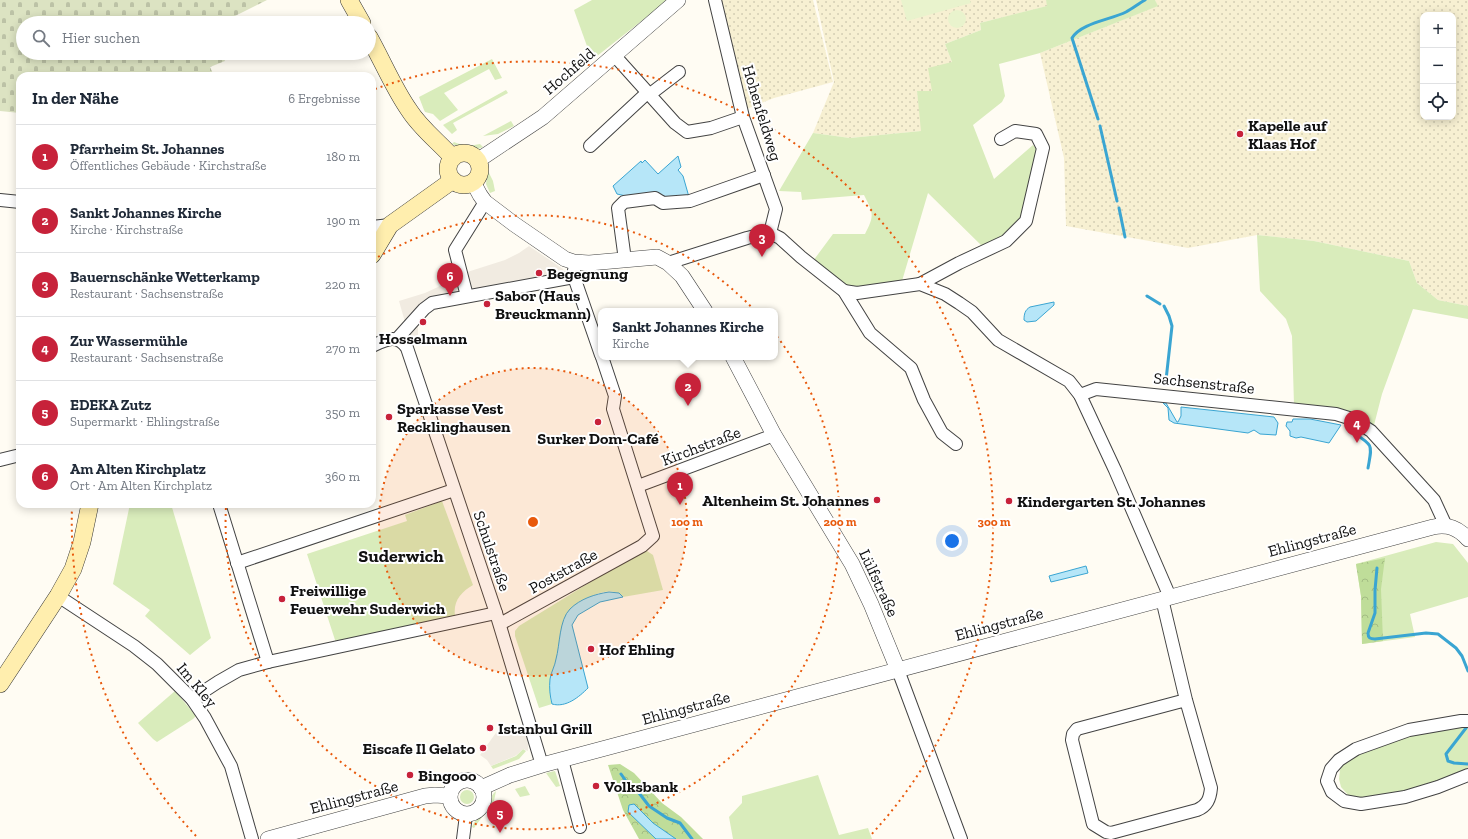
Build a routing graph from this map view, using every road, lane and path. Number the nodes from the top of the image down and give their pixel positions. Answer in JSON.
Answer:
{"nodes":[{"id":1,"x":350,"y":0,"type":"edge"},
{"id":2,"x":678,"y":0,"type":"edge"},
{"id":3,"x":715,"y":0,"type":"edge"},
{"id":4,"x":358,"y":16,"type":"edge"},
{"id":5,"x":376,"y":49,"type":"edge"},
{"id":6,"x":614,"y":55,"type":"junction"},
{"id":7,"x":679,"y":72,"type":"dead end"},
{"id":8,"x":648,"y":94,"type":"junction"},
{"id":9,"x":743,"y":117,"type":"junction"},
{"id":10,"x":1001,"y":139,"type":"dead end"},
{"id":11,"x":590,"y":146,"type":"dead end"},
{"id":12,"x":453,"y":158,"type":"junction"},
{"id":13,"x":477,"y":161,"type":"junction"},
{"id":14,"x":764,"y":176,"type":"junction"},
{"id":15,"x":453,"y":180,"type":"junction"},
{"id":16,"x":473,"y":182,"type":"junction"},
{"id":17,"x":0,"y":200,"type":"edge"},
{"id":18,"x":16,"y":202,"type":"edge"},
{"id":19,"x":485,"y":202,"type":"junction"},
{"id":20,"x":390,"y":225,"type":"junction"},
{"id":21,"x":376,"y":227,"type":"edge"},
{"id":22,"x":770,"y":233,"type":"junction"},
{"id":23,"x":376,"y":249,"type":"edge"},
{"id":24,"x":625,"y":260,"type":"junction"},
{"id":25,"x":574,"y":262,"type":"junction"},
{"id":26,"x":668,"y":263,"type":"junction"},
{"id":27,"x":574,"y":277,"type":"junction"},
{"id":28,"x":920,"y":284,"type":"junction"},
{"id":29,"x":844,"y":291,"type":"junction"},
{"id":30,"x":467,"y":296,"type":"junction"},
{"id":31,"x":703,"y":308,"type":"edge"},
{"id":32,"x":397,"y":339,"type":"junction"},
{"id":33,"x":376,"y":344,"type":"edge"},
{"id":34,"x":598,"y":347,"type":"edge"},
{"id":35,"x":602,"y":360,"type":"edge"},
{"id":36,"x":735,"y":360,"type":"edge"},
{"id":37,"x":1080,"y":395,"type":"junction"},
{"id":38,"x":774,"y":435,"type":"junction"},
{"id":39,"x":956,"y":444,"type":"dead end"},
{"id":40,"x":16,"y":456,"type":"edge"},
{"id":41,"x":0,"y":460,"type":"edge"},
{"id":42,"x":638,"y":486,"type":"junction"},
{"id":43,"x":454,"y":490,"type":"junction"},
{"id":44,"x":89,"y":508,"type":"edge"},
{"id":45,"x":220,"y":508,"type":"edge"},
{"id":46,"x":1446,"y":526,"type":"junction"},
{"id":47,"x":1468,"y":539,"type":"edge"},
{"id":48,"x":237,"y":563,"type":"junction"},
{"id":49,"x":58,"y":596,"type":"junction"},
{"id":50,"x":1166,"y":598,"type":"junction"},
{"id":51,"x":498,"y":619,"type":"junction"},
{"id":52,"x":268,"y":662,"type":"junction"},
{"id":53,"x":898,"y":670,"type":"junction"},
{"id":54,"x":0,"y":684,"type":"edge"},
{"id":55,"x":192,"y":699,"type":"junction"},
{"id":56,"x":1186,"y":700,"type":"junction"},
{"id":57,"x":1468,"y":721,"type":"edge"},
{"id":58,"x":562,"y":760,"type":"junction"},
{"id":59,"x":542,"y":765,"type":"junction"},
{"id":60,"x":1468,"y":776,"type":"edge"},
{"id":61,"x":481,"y":788,"type":"junction"},
{"id":62,"x":449,"y":796,"type":"junction"},
{"id":63,"x":466,"y":815,"type":"junction"},
{"id":64,"x":1093,"y":824,"type":"junction"},
{"id":65,"x":580,"y":827,"type":"dead end"},
{"id":66,"x":252,"y":839,"type":"edge"},
{"id":67,"x":268,"y":839,"type":"edge"},
{"id":68,"x":463,"y":839,"type":"edge"},
{"id":69,"x":961,"y":839,"type":"edge"},
{"id":70,"x":1097,"y":839,"type":"edge"}],
"edges":[{"from":1,"to":4,"type":"main road"},
{"from":2,"to":6,"type":"street","name":"Hochfeld"},
{"from":3,"to":9,"type":"street","name":"Hohenfeldweg"},
{"from":5,"to":12,"type":"main road"},
{"from":6,"to":8,"type":"street"},
{"from":6,"to":13,"type":"street","name":"Hochfeld"},
{"from":7,"to":8,"type":"street"},
{"from":8,"to":9,"type":"street"},
{"from":8,"to":11,"type":"street"},
{"from":9,"to":14,"type":"street","name":"Hohenfeldweg"},
{"from":10,"to":28,"type":"street"},
{"from":12,"to":13,"type":"main road"},
{"from":12,"to":15,"type":"main road"},
{"from":13,"to":16,"type":"main road"},
{"from":14,"to":22,"type":"street","name":"Hohenfeldweg"},
{"from":14,"to":24,"type":"street"},
{"from":15,"to":16,"type":"main road"},
{"from":15,"to":20,"type":"main road"},
{"from":16,"to":19,"type":"street"},
{"from":17,"to":18,"type":"street"},
{"from":19,"to":25,"type":"street"},
{"from":19,"to":30,"type":"street"},
{"from":20,"to":21,"type":"street"},
{"from":20,"to":23,"type":"main road"},
{"from":22,"to":26,"type":"street"},
{"from":22,"to":29,"type":"street"},
{"from":24,"to":25,"type":"street"},
{"from":24,"to":26,"type":"street"},
{"from":25,"to":27,"type":"street"},
{"from":26,"to":31,"type":"street"},
{"from":27,"to":30,"type":"street"},
{"from":27,"to":34,"type":"street"},
{"from":28,"to":29,"type":"street"},
{"from":28,"to":37,"type":"street"},
{"from":29,"to":39,"type":"street"},
{"from":30,"to":32,"type":"street"},
{"from":32,"to":33,"type":"street"},
{"from":32,"to":43,"type":"street","name":"Schulstraße"},
{"from":35,"to":42,"type":"street"},
{"from":36,"to":38,"type":"street","name":"Lülfstraße"},
{"from":37,"to":46,"type":"street","name":"Sachsenstraße"},
{"from":37,"to":50,"type":"street"},
{"from":38,"to":42,"type":"street","name":"Kirchstraße"},
{"from":38,"to":53,"type":"street","name":"Lülfstraße"},
{"from":40,"to":41,"type":"street"},
{"from":42,"to":51,"type":"street","name":"Poststraße"},
{"from":43,"to":48,"type":"street"},
{"from":43,"to":51,"type":"street","name":"Schulstraße"},
{"from":44,"to":49,"type":"main road"},
{"from":45,"to":48,"type":"street"},
{"from":46,"to":47,"type":"street"},
{"from":46,"to":50,"type":"street","name":"Ehlingstraße"},
{"from":48,"to":52,"type":"street"},
{"from":49,"to":54,"type":"main road"},
{"from":49,"to":55,"type":"street","name":"Im Kley"},
{"from":50,"to":53,"type":"street","name":"Ehlingstraße"},
{"from":50,"to":56,"type":"street"},
{"from":51,"to":52,"type":"street","name":"Poststraße"},
{"from":51,"to":59,"type":"street","name":"Schulstraße"},
{"from":52,"to":55,"type":"street","name":"Poststraße"},
{"from":53,"to":58,"type":"street","name":"Ehlingstraße"},
{"from":53,"to":69,"type":"street","name":"Lülfstraße"},
{"from":55,"to":66,"type":"street","name":"Im Kley"},
{"from":56,"to":64,"type":"street"},
{"from":56,"to":64,"type":"street"},
{"from":57,"to":60,"type":"street"},
{"from":58,"to":59,"type":"street","name":"Ehlingstraße"},
{"from":58,"to":65,"type":"street"},
{"from":59,"to":61,"type":"street","name":"Ehlingstraße"},
{"from":61,"to":62,"type":"street"},
{"from":61,"to":63,"type":"street"},
{"from":62,"to":63,"type":"street"},
{"from":62,"to":67,"type":"street","name":"Ehlingstraße"},
{"from":63,"to":68,"type":"street"},
{"from":64,"to":70,"type":"street"}]}
